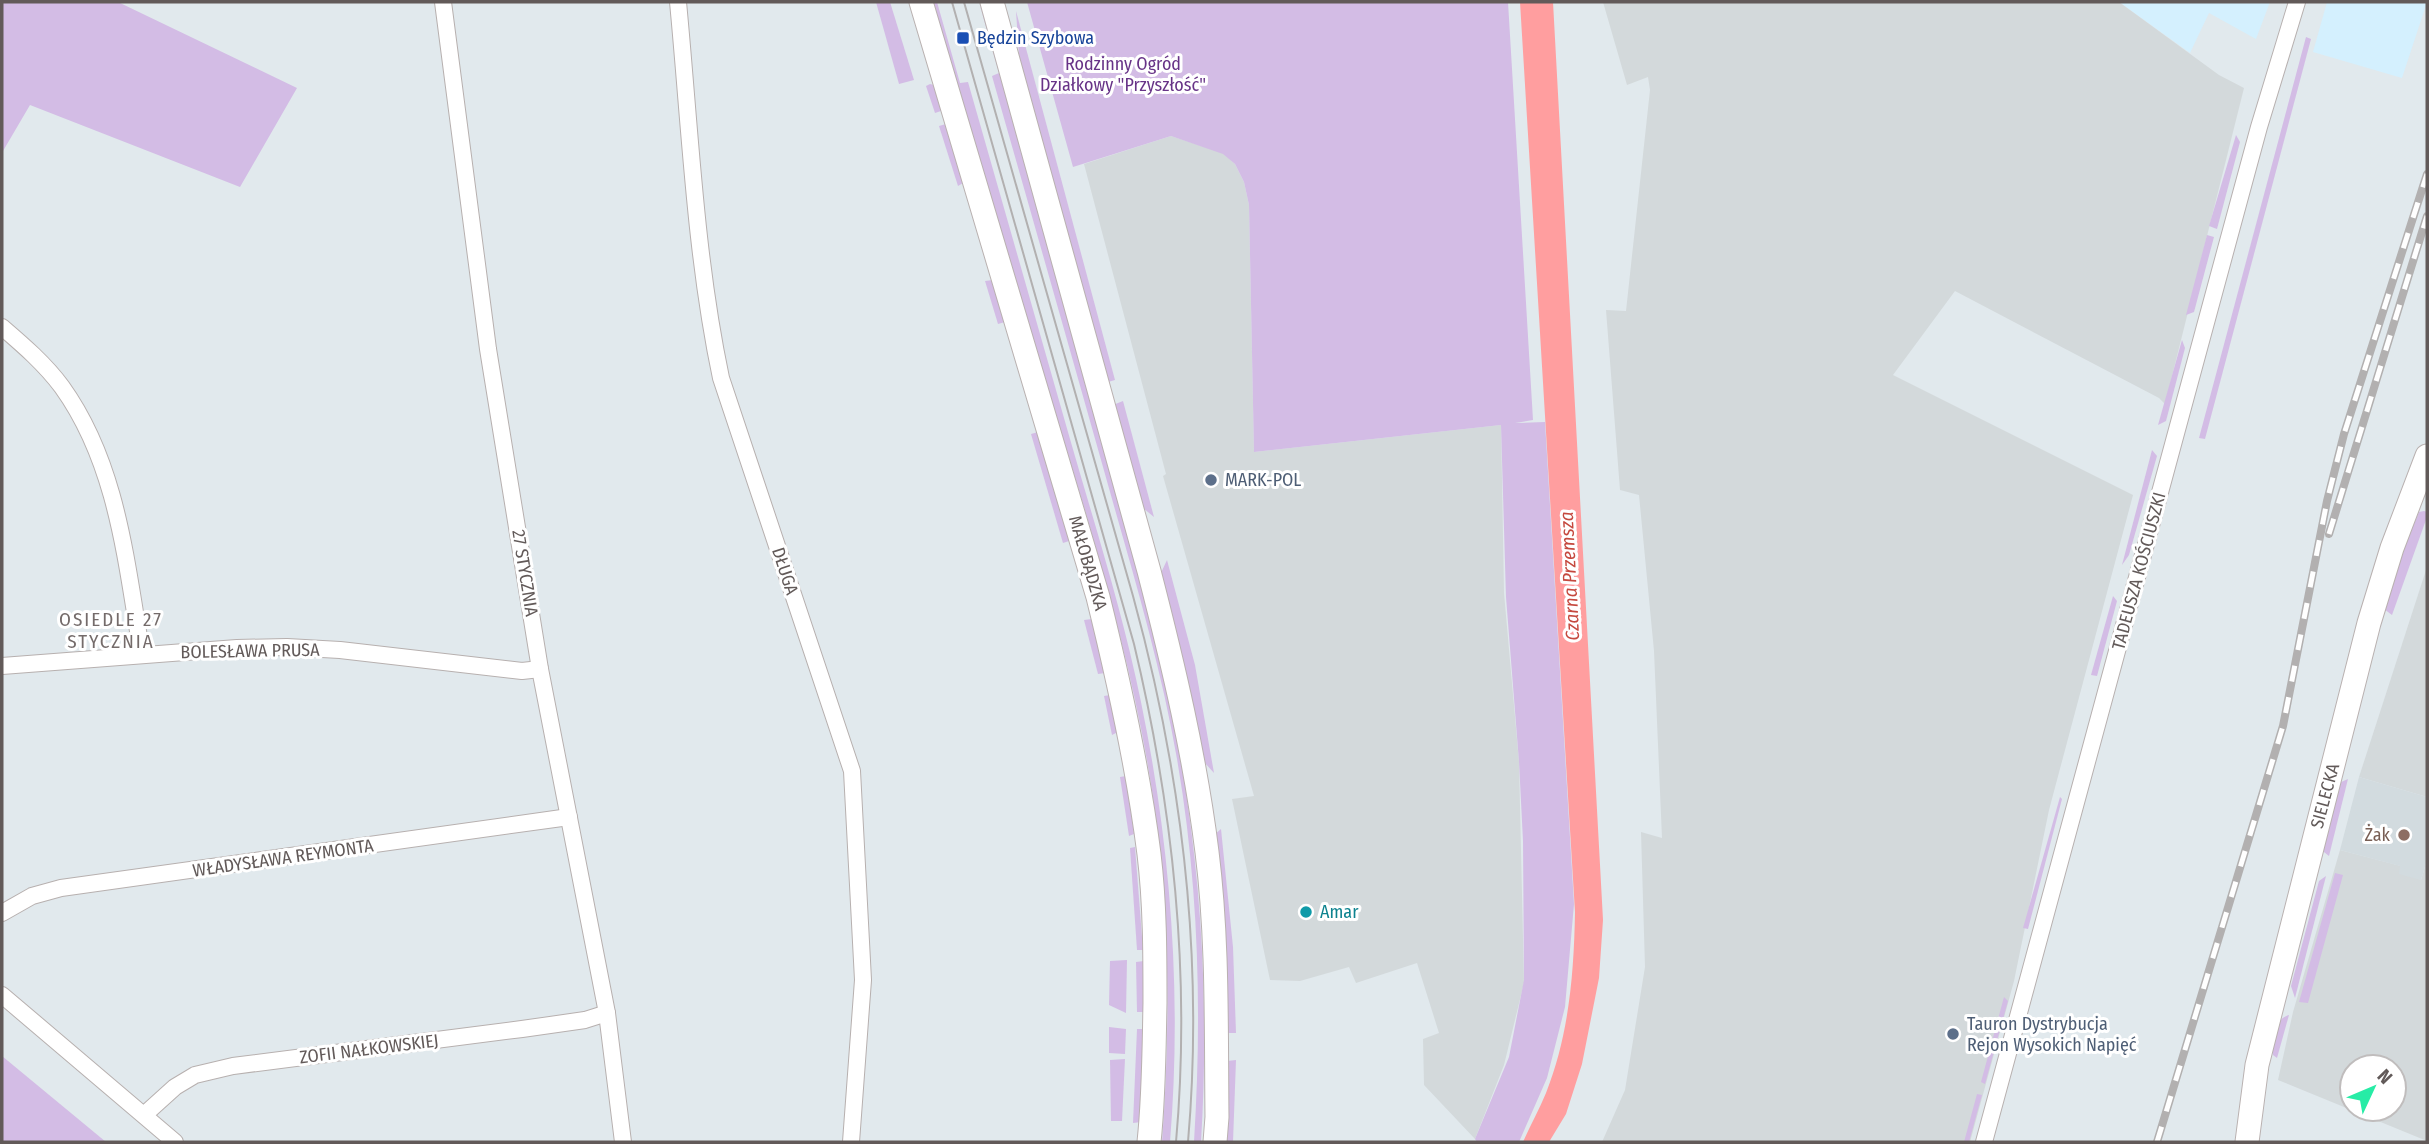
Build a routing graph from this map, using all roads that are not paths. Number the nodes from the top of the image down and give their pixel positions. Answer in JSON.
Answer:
{"nodes":[{"id":1,"x":443,"y":2,"type":"edge"},
{"id":2,"x":678,"y":2,"type":"edge"},
{"id":3,"x":921,"y":2,"type":"edge"},
{"id":4,"x":992,"y":2,"type":"edge"},
{"id":5,"x":2297,"y":2,"type":"edge"},
{"id":6,"x":2,"y":327,"type":"edge"},
{"id":7,"x":2427,"y":456,"type":"edge"},
{"id":8,"x":142,"y":655,"type":"junction"},
{"id":9,"x":2,"y":666,"type":"edge"},
{"id":10,"x":540,"y":668,"type":"junction"},
{"id":11,"x":569,"y":817,"type":"junction"},
{"id":12,"x":2,"y":913,"type":"edge"},
{"id":13,"x":2,"y":995,"type":"edge"},
{"id":14,"x":607,"y":1013,"type":"junction"},
{"id":15,"x":144,"y":1115,"type":"junction"},
{"id":16,"x":175,"y":1142,"type":"edge"},
{"id":17,"x":623,"y":1142,"type":"edge"},
{"id":18,"x":851,"y":1142,"type":"edge"},
{"id":19,"x":1149,"y":1142,"type":"edge"},
{"id":20,"x":1215,"y":1142,"type":"edge"},
{"id":21,"x":1984,"y":1142,"type":"edge"},
{"id":22,"x":2247,"y":1142,"type":"edge"}],
"edges":[{"from":1,"to":10,"type":"street","name":"27 STYCZNIA"},
{"from":2,"to":18,"type":"street","name":"DŁUGA"},
{"from":3,"to":19,"type":"street","name":"MAŁOBĄDZKA"},
{"from":4,"to":20,"type":"street"},
{"from":5,"to":21,"type":"street","name":"TADEUSZA KOŚCIUSZKI"},
{"from":6,"to":8,"type":"street"},
{"from":7,"to":22,"type":"street","name":"SIELECKA"},
{"from":8,"to":9,"type":"street","name":"BOLESŁAWA PRUSA"},
{"from":8,"to":10,"type":"street","name":"BOLESŁAWA PRUSA"},
{"from":10,"to":11,"type":"street","name":"27 STYCZNIA"},
{"from":11,"to":12,"type":"street","name":"WŁADYSŁAWA REYMONTA"},
{"from":11,"to":14,"type":"street","name":"27 STYCZNIA"},
{"from":13,"to":15,"type":"street"},
{"from":14,"to":15,"type":"street","name":"ZOFII NAŁKOWSKIEJ"},
{"from":14,"to":17,"type":"street","name":"27 STYCZNIA"},
{"from":15,"to":16,"type":"street"}]}
